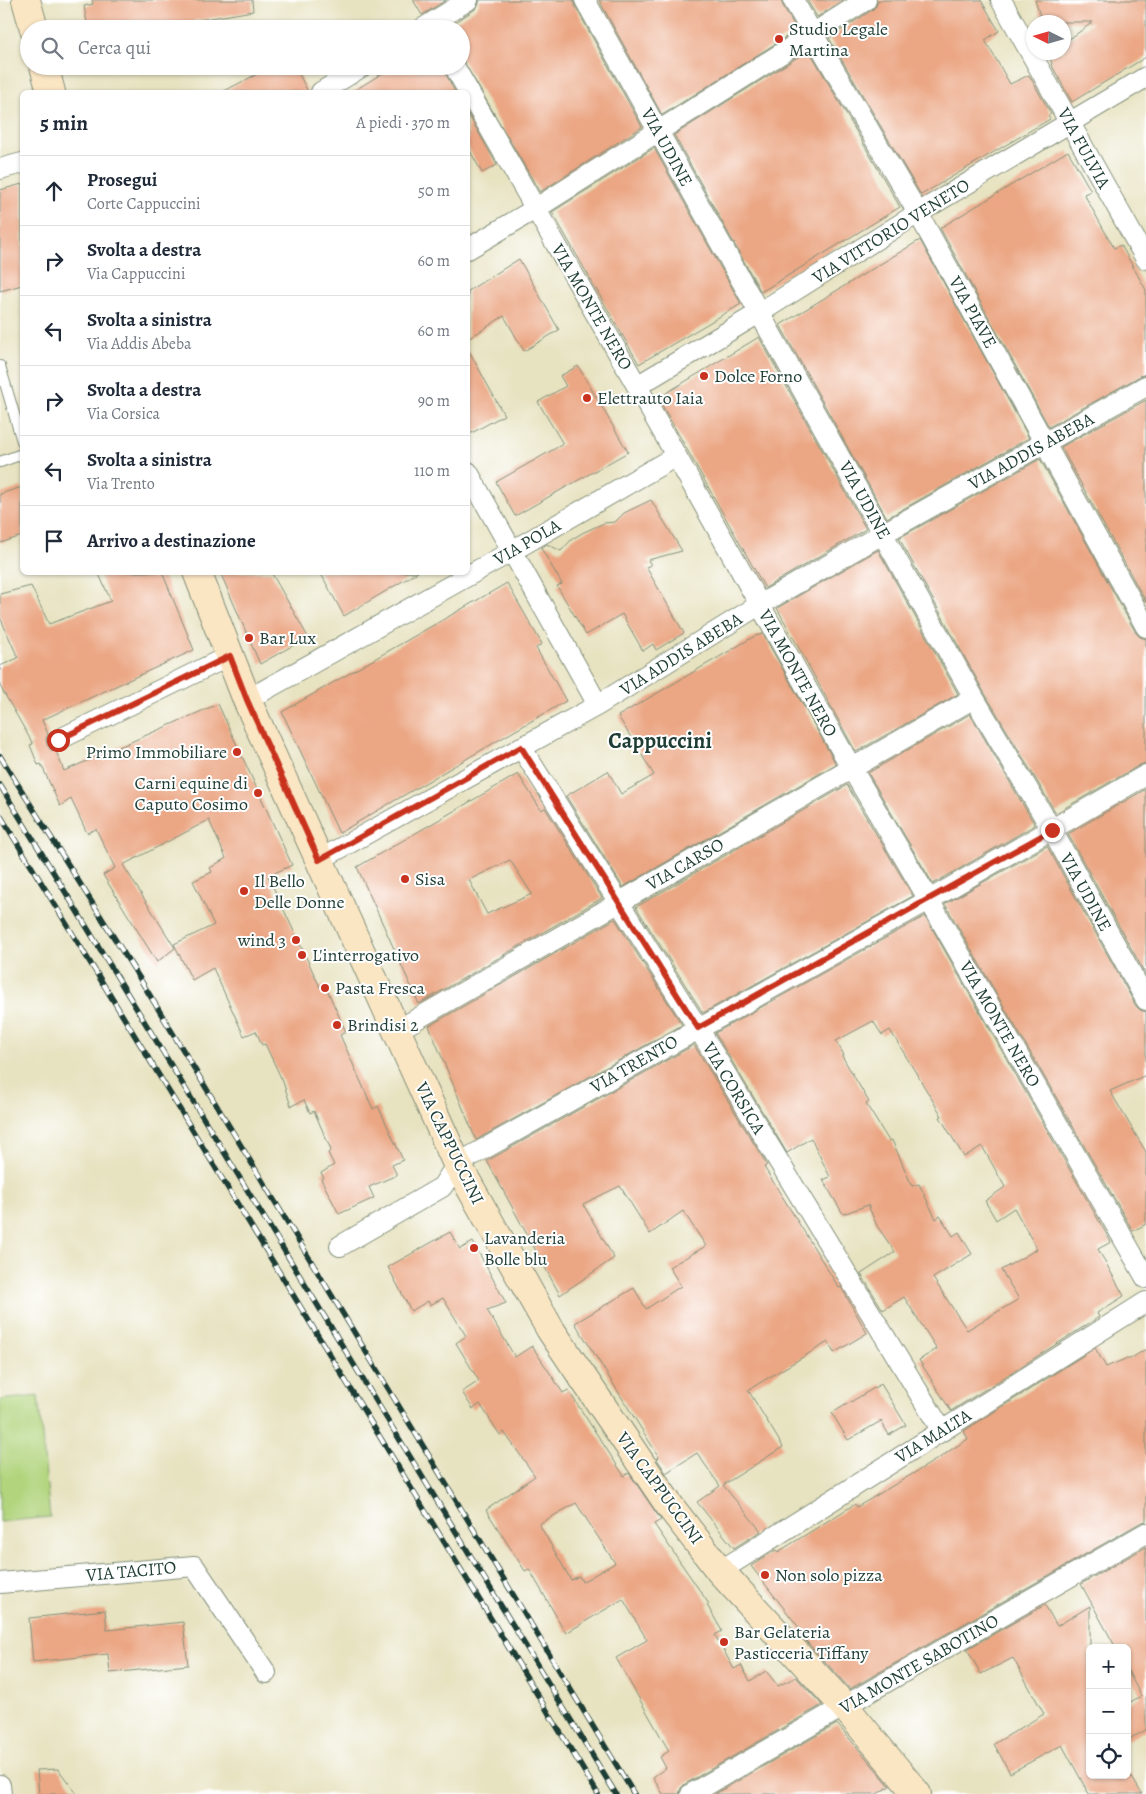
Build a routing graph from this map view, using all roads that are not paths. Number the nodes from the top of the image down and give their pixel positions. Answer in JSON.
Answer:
{"nodes":[{"id":1,"x":26,"y":0,"type":"edge"},
{"id":2,"x":468,"y":0,"type":"edge"},
{"id":3,"x":585,"y":0,"type":"edge"},
{"id":4,"x":793,"y":0,"type":"edge"},
{"id":5,"x":866,"y":0,"type":"edge"},
{"id":6,"x":1002,"y":0,"type":"edge"},
{"id":7,"x":1017,"y":0,"type":"edge"},
{"id":8,"x":32,"y":20,"type":"edge"},
{"id":9,"x":438,"y":20,"type":"edge"},
{"id":10,"x":813,"y":33,"type":"junction"},
{"id":11,"x":1023,"y":36,"type":"junction"},
{"id":12,"x":46,"y":75,"type":"edge"},
{"id":13,"x":348,"y":75,"type":"edge"},
{"id":14,"x":459,"y":75,"type":"edge"},
{"id":15,"x":1146,"y":77,"type":"edge"},
{"id":16,"x":50,"y":90,"type":"edge"},
{"id":17,"x":324,"y":90,"type":"edge"},
{"id":18,"x":468,"y":90,"type":"edge"},
{"id":19,"x":470,"y":94,"type":"edge"},
{"id":20,"x":1070,"y":123,"type":"junction"},
{"id":21,"x":658,"y":130,"type":"junction"},
{"id":22,"x":20,"y":164,"type":"edge"},
{"id":23,"x":0,"y":169,"type":"edge"},
{"id":24,"x":535,"y":209,"type":"junction"},
{"id":25,"x":918,"y":213,"type":"junction"},
{"id":26,"x":470,"y":248,"type":"edge"},
{"id":27,"x":1146,"y":258,"type":"edge"},
{"id":28,"x":759,"y":312,"type":"junction"},
{"id":29,"x":0,"y":366,"type":"edge"},
{"id":30,"x":637,"y":386,"type":"junction"},
{"id":31,"x":1146,"y":386,"type":"edge"},
{"id":32,"x":20,"y":434,"type":"edge"},
{"id":33,"x":1045,"y":443,"type":"junction"},
{"id":34,"x":20,"y":455,"type":"edge"},
{"id":35,"x":676,"y":456,"type":"junction"},
{"id":36,"x":0,"y":462,"type":"edge"},
{"id":37,"x":470,"y":476,"type":"edge"},
{"id":38,"x":884,"y":533,"type":"junction"},
{"id":39,"x":512,"y":551,"type":"junction"},
{"id":40,"x":198,"y":575,"type":"edge"},
{"id":41,"x":469,"y":575,"type":"edge"},
{"id":42,"x":470,"y":575,"type":"edge"},
{"id":43,"x":760,"y":606,"type":"junction"},
{"id":44,"x":1146,"y":627,"type":"edge"},
{"id":45,"x":230,"y":656,"type":"junction"},
{"id":46,"x":974,"y":698,"type":"junction"},
{"id":47,"x":247,"y":700,"type":"junction"},
{"id":48,"x":598,"y":705,"type":"junction"},
{"id":49,"x":58,"y":740,"type":"dead end"},
{"id":50,"x":521,"y":747,"type":"junction"},
{"id":51,"x":852,"y":769,"type":"junction"},
{"id":52,"x":1146,"y":775,"type":"edge"},
{"id":53,"x":1052,"y":830,"type":"junction"},
{"id":54,"x":319,"y":860,"type":"junction"},
{"id":55,"x":929,"y":900,"type":"junction"},
{"id":56,"x":618,"y":903,"type":"junction"},
{"id":57,"x":1146,"y":1000,"type":"edge"},
{"id":58,"x":698,"y":1028,"type":"junction"},
{"id":59,"x":396,"y":1031,"type":"junction"},
{"id":60,"x":457,"y":1164,"type":"junction"},
{"id":61,"x":340,"y":1246,"type":"dead end"},
{"id":62,"x":1146,"y":1278,"type":"edge"},
{"id":63,"x":1146,"y":1302,"type":"edge"},
{"id":64,"x":942,"y":1431,"type":"junction"},
{"id":65,"x":1146,"y":1533,"type":"edge"},
{"id":66,"x":720,"y":1570,"type":"junction"},
{"id":67,"x":0,"y":1583,"type":"edge"},
{"id":68,"x":266,"y":1673,"type":"dead end"},
{"id":69,"x":845,"y":1707,"type":"junction"},
{"id":70,"x":0,"y":1784,"type":"edge"},
{"id":71,"x":1,"y":1794,"type":"edge"},
{"id":72,"x":691,"y":1794,"type":"edge"},
{"id":73,"x":917,"y":1794,"type":"edge"}],
"edges":[{"from":1,"to":8,"type":"street"},
{"from":2,"to":9,"type":"street"},
{"from":3,"to":21,"type":"street","name":"VIA UDINE"},
{"from":4,"to":10,"type":"street","name":"VIA PIAVE"},
{"from":5,"to":10,"type":"street"},
{"from":6,"to":11,"type":"street","name":"VIA FULVIA"},
{"from":7,"to":11,"type":"street","name":"VIA FULVIA"},
{"from":10,"to":21,"type":"street"},
{"from":10,"to":25,"type":"street","name":"VIA PIAVE"},
{"from":11,"to":20,"type":"street","name":"VIA FULVIA"},
{"from":12,"to":16,"type":"street"},
{"from":13,"to":17,"type":"street"},
{"from":14,"to":18,"type":"street","name":"VIA MONTE NERO"},
{"from":15,"to":20,"type":"street","name":"VIA VITTORIO VENETO"},
{"from":19,"to":24,"type":"street","name":"VIA MONTE NERO"},
{"from":20,"to":25,"type":"street","name":"VIA VITTORIO VENETO"},
{"from":20,"to":27,"type":"street","name":"VIA FULVIA"},
{"from":21,"to":24,"type":"street"},
{"from":21,"to":28,"type":"street","name":"VIA UDINE"},
{"from":22,"to":23,"type":"street"},
{"from":24,"to":26,"type":"street"},
{"from":24,"to":30,"type":"street","name":"VIA MONTE NERO"},
{"from":25,"to":28,"type":"street","name":"VIA VITTORIO VENETO"},
{"from":25,"to":33,"type":"street","name":"VIA PIAVE"},
{"from":28,"to":30,"type":"street","name":"VIA VITTORIO VENETO"},
{"from":28,"to":38,"type":"street","name":"VIA UDINE"},
{"from":29,"to":32,"type":"lane"},
{"from":30,"to":35,"type":"street","name":"VIA MONTE NERO"},
{"from":31,"to":33,"type":"street","name":"VIA ADDIS ABEBA"},
{"from":33,"to":38,"type":"street","name":"VIA ADDIS ABEBA"},
{"from":33,"to":44,"type":"street","name":"VIA PIAVE"},
{"from":34,"to":36,"type":"lane"},
{"from":35,"to":39,"type":"street","name":"VIA POLA"},
{"from":35,"to":43,"type":"street","name":"VIA MONTE NERO"},
{"from":37,"to":39,"type":"street"},
{"from":38,"to":43,"type":"street","name":"VIA ADDIS ABEBA"},
{"from":38,"to":46,"type":"street","name":"VIA UDINE"},
{"from":39,"to":42,"type":"street","name":"VIA POLA"},
{"from":39,"to":48,"type":"street"},
{"from":40,"to":45,"type":"street","name":"VIA CAPPUCCINI"},
{"from":41,"to":47,"type":"street","name":"VIA POLA"},
{"from":43,"to":48,"type":"street","name":"VIA ADDIS ABEBA"},
{"from":43,"to":51,"type":"street","name":"VIA MONTE NERO"},
{"from":45,"to":47,"type":"street","name":"VIA CAPPUCCINI"},
{"from":45,"to":49,"type":"street"},
{"from":46,"to":51,"type":"street","name":"VIA CARSO"},
{"from":46,"to":53,"type":"street","name":"VIA UDINE"},
{"from":47,"to":54,"type":"street","name":"VIA CAPPUCCINI"},
{"from":48,"to":50,"type":"street","name":"VIA ADDIS ABEBA"},
{"from":50,"to":54,"type":"street","name":"VIA ADDIS ABEBA"},
{"from":50,"to":56,"type":"street","name":"VIA CORSICA"},
{"from":51,"to":55,"type":"street","name":"VIA MONTE NERO"},
{"from":51,"to":56,"type":"street","name":"VIA CARSO"},
{"from":52,"to":53,"type":"street","name":"VIA TRENTO"},
{"from":53,"to":55,"type":"street","name":"VIA TRENTO"},
{"from":53,"to":57,"type":"street","name":"VIA UDINE"},
{"from":54,"to":59,"type":"street","name":"VIA CAPPUCCINI"},
{"from":55,"to":58,"type":"street","name":"VIA TRENTO"},
{"from":55,"to":62,"type":"street","name":"VIA MONTE NERO"},
{"from":56,"to":58,"type":"street","name":"VIA CORSICA"},
{"from":56,"to":59,"type":"street","name":"VIA CARSO"},
{"from":58,"to":60,"type":"street","name":"VIA TRENTO"},
{"from":58,"to":64,"type":"street","name":"VIA CORSICA"},
{"from":59,"to":60,"type":"street","name":"VIA CAPPUCCINI"},
{"from":60,"to":61,"type":"street","name":"VIA TRENTO"},
{"from":60,"to":66,"type":"street","name":"VIA CAPPUCCINI"},
{"from":63,"to":64,"type":"street","name":"VIA MALTA"},
{"from":64,"to":66,"type":"street","name":"VIA MALTA"},
{"from":65,"to":69,"type":"street","name":"VIA MONTE SABOTINO"},
{"from":66,"to":69,"type":"street","name":"VIA CAPPUCCINI"},
{"from":67,"to":68,"type":"street","name":"VIA TACITO"},
{"from":69,"to":72,"type":"street","name":"VIA MONTE SABOTINO"},
{"from":69,"to":73,"type":"street","name":"VIA CAPPUCCINI"},
{"from":70,"to":71,"type":"street"}]}
